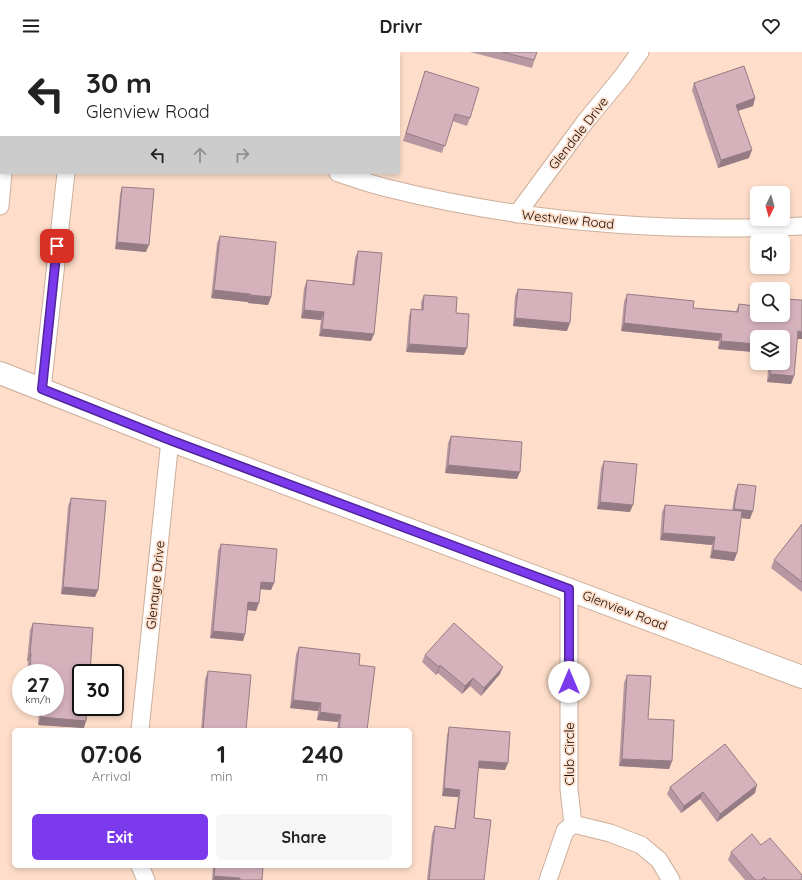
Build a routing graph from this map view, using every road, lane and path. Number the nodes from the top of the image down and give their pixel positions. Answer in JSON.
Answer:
{"nodes":[{"id":1,"x":640,"y":52,"type":"edge"},
{"id":2,"x":3,"y":174,"type":"edge"},
{"id":3,"x":66,"y":174,"type":"edge"},
{"id":4,"x":341,"y":174,"type":"edge"},
{"id":5,"x":0,"y":206,"type":"edge"},
{"id":6,"x":517,"y":214,"type":"junction"},
{"id":7,"x":802,"y":226,"type":"edge"},
{"id":8,"x":0,"y":373,"type":"edge"},
{"id":9,"x":42,"y":389,"type":"junction"},
{"id":10,"x":170,"y":440,"type":"junction"},
{"id":11,"x":569,"y":589,"type":"junction"},
{"id":12,"x":802,"y":677,"type":"edge"},
{"id":13,"x":140,"y":728,"type":"edge"},
{"id":14,"x":573,"y":824,"type":"junction"},
{"id":15,"x":141,"y":868,"type":"edge"},
{"id":16,"x":146,"y":880,"type":"edge"},
{"id":17,"x":548,"y":880,"type":"edge"},
{"id":18,"x":671,"y":880,"type":"edge"}],
"edges":[{"from":1,"to":6,"type":"street","name":"Glendale Drive"},
{"from":2,"to":5,"type":"street"},
{"from":3,"to":9,"type":"street"},
{"from":4,"to":6,"type":"street","name":"Westview Road"},
{"from":6,"to":7,"type":"street","name":"Westview Road"},
{"from":8,"to":9,"type":"main road","name":"Glenview Road"},
{"from":9,"to":10,"type":"main road","name":"Glenview Road"},
{"from":10,"to":11,"type":"main road","name":"Glenview Road"},
{"from":10,"to":13,"type":"street","name":"Glenayre Drive"},
{"from":11,"to":12,"type":"main road","name":"Glenview Road"},
{"from":11,"to":14,"type":"street","name":"Club Circle"},
{"from":14,"to":17,"type":"street"},
{"from":14,"to":18,"type":"street"},
{"from":15,"to":16,"type":"street"}]}
